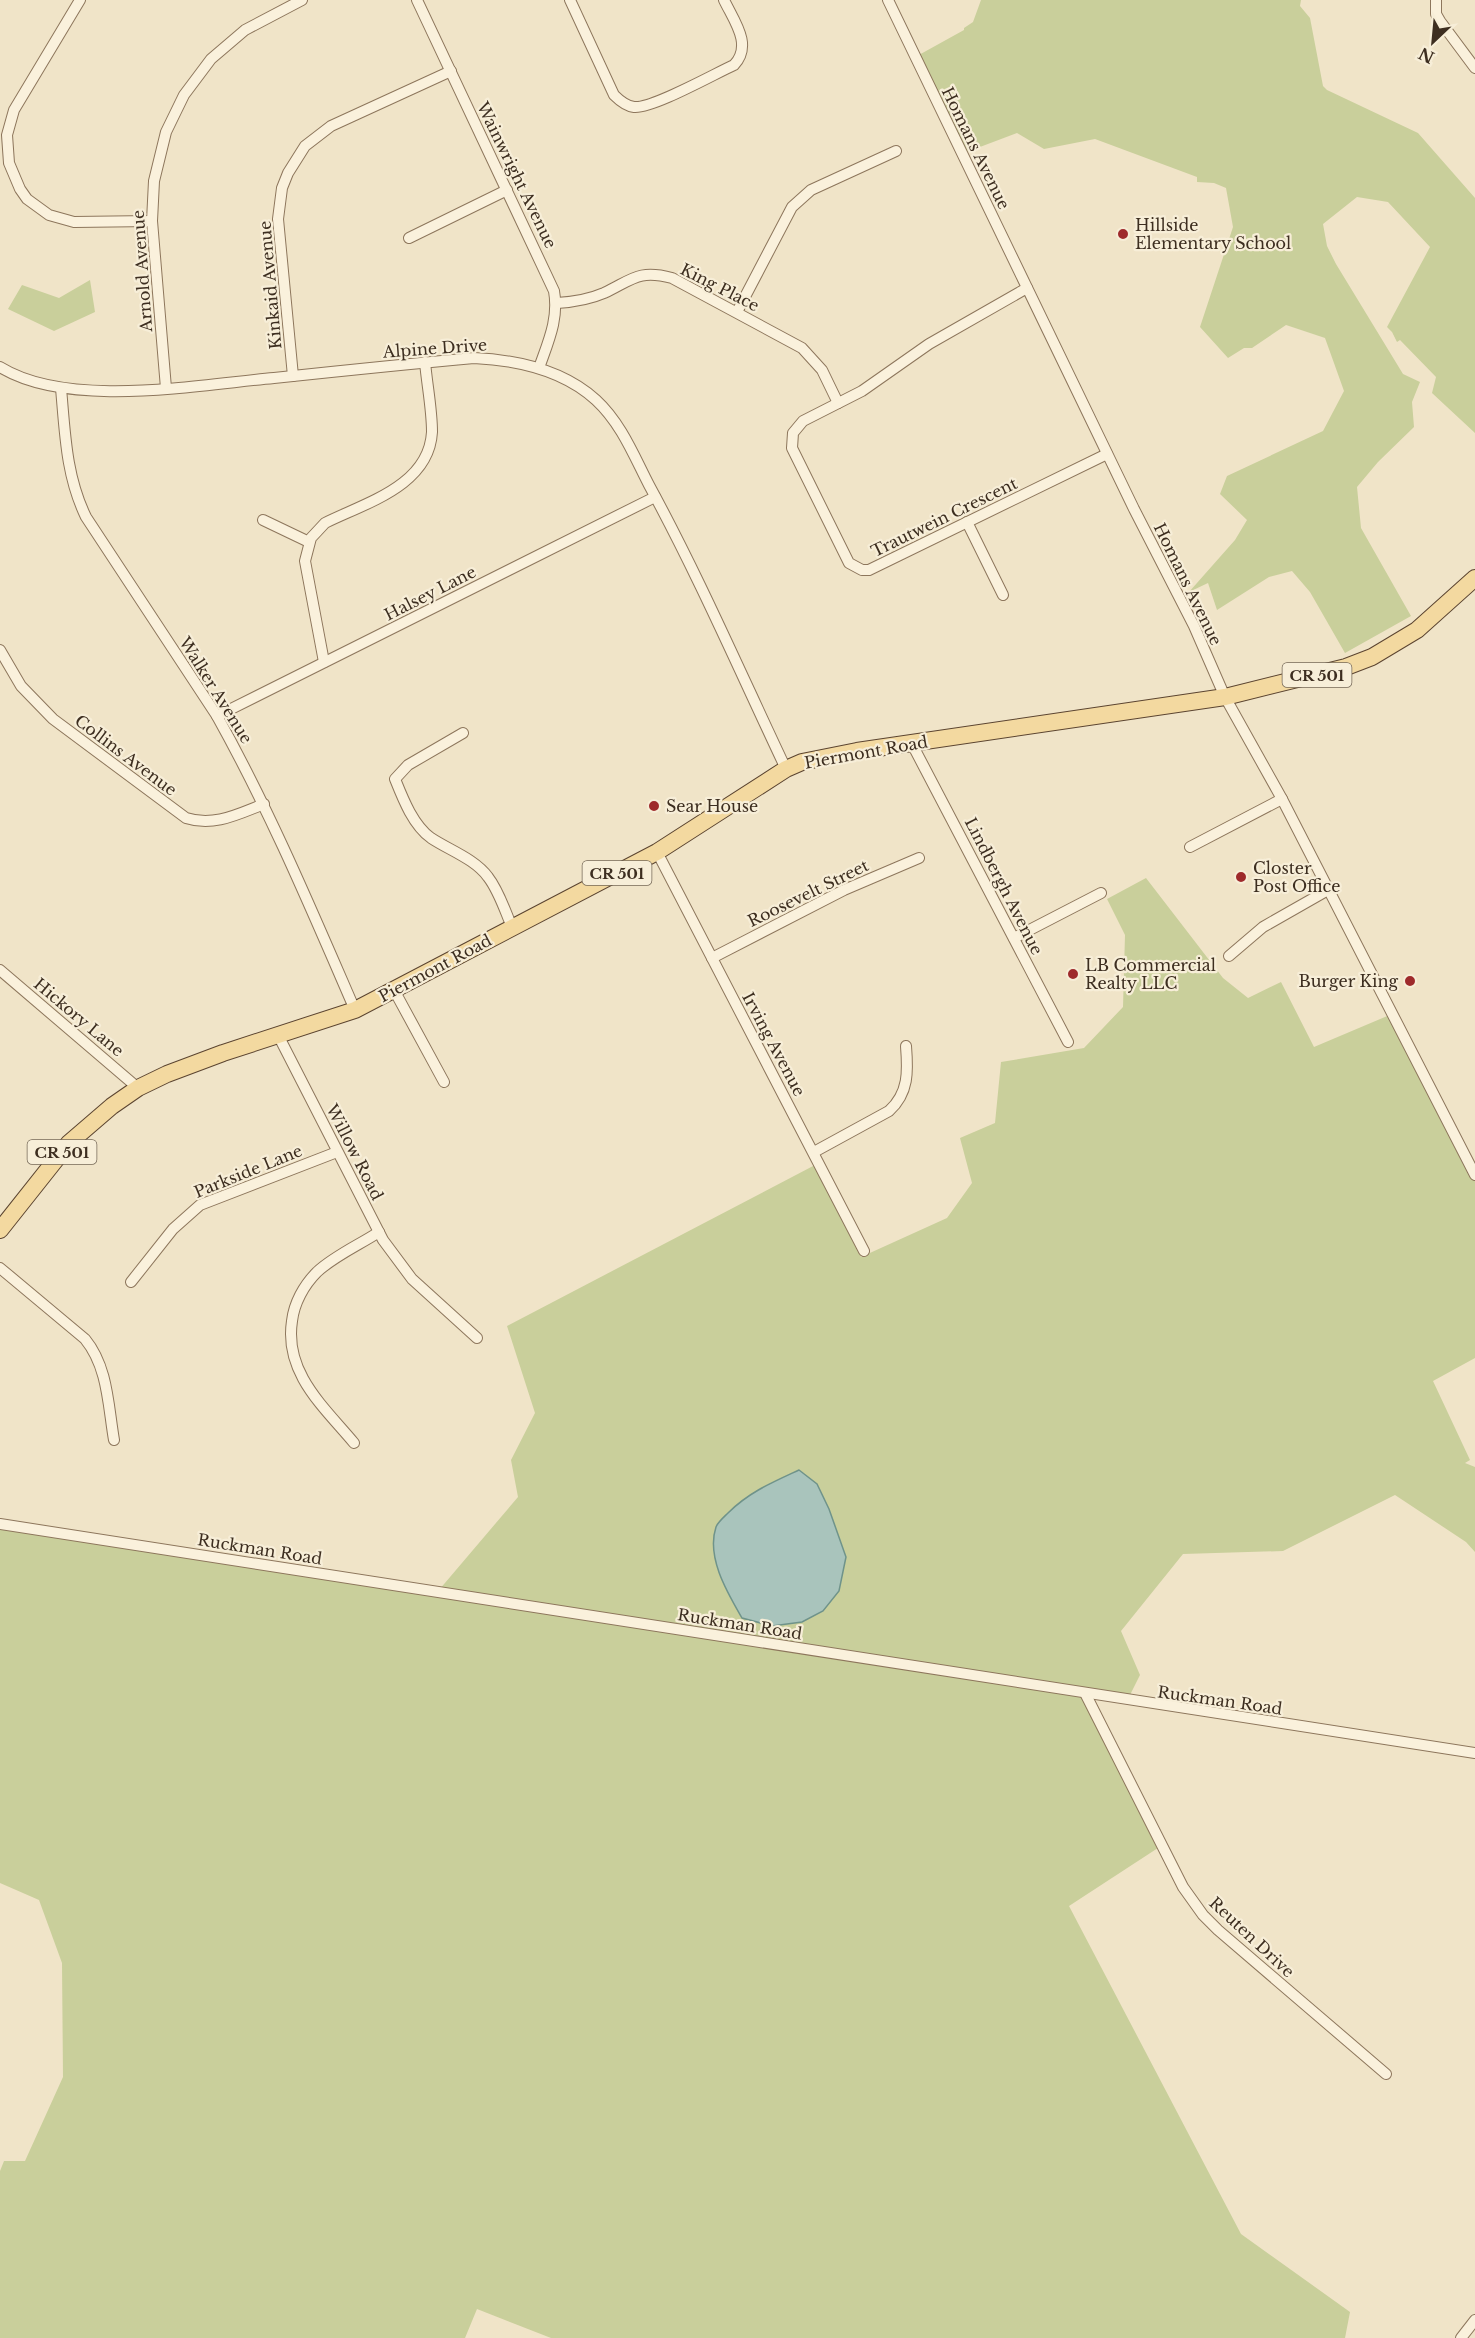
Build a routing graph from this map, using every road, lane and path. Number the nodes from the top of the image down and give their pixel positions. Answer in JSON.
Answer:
{"nodes":[{"id":1,"x":80,"y":0,"type":"edge"},
{"id":2,"x":302,"y":0,"type":"edge"},
{"id":3,"x":417,"y":0,"type":"edge"},
{"id":4,"x":570,"y":0,"type":"edge"},
{"id":5,"x":724,"y":0,"type":"edge"},
{"id":6,"x":888,"y":0,"type":"edge"},
{"id":7,"x":1436,"y":0,"type":"edge"},
{"id":8,"x":1475,"y":68,"type":"edge"},
{"id":9,"x":451,"y":71,"type":"junction"},
{"id":10,"x":896,"y":151,"type":"dead end"},
{"id":11,"x":507,"y":190,"type":"junction"},
{"id":12,"x":152,"y":221,"type":"junction"},
{"id":13,"x":409,"y":238,"type":"dead end"},
{"id":14,"x":1027,"y":288,"type":"junction"},
{"id":15,"x":556,"y":303,"type":"junction"},
{"id":16,"x":737,"y":312,"type":"junction"},
{"id":17,"x":425,"y":362,"type":"junction"},
{"id":18,"x":0,"y":367,"type":"edge"},
{"id":19,"x":539,"y":368,"type":"junction"},
{"id":20,"x":293,"y":376,"type":"junction"},
{"id":21,"x":61,"y":388,"type":"junction"},
{"id":22,"x":166,"y":388,"type":"junction"},
{"id":23,"x":838,"y":404,"type":"junction"},
{"id":24,"x":1107,"y":454,"type":"junction"},
{"id":25,"x":655,"y":497,"type":"junction"},
{"id":26,"x":263,"y":520,"type":"dead end"},
{"id":27,"x":968,"y":522,"type":"junction"},
{"id":28,"x":309,"y":542,"type":"junction"},
{"id":29,"x":1475,"y":578,"type":"edge"},
{"id":30,"x":1475,"y":590,"type":"edge"},
{"id":31,"x":1457,"y":594,"type":"junction"},
{"id":32,"x":1003,"y":595,"type":"dead end"},
{"id":33,"x":0,"y":650,"type":"edge"},
{"id":34,"x":324,"y":662,"type":"junction"},
{"id":35,"x":1225,"y":697,"type":"junction"},
{"id":36,"x":217,"y":716,"type":"junction"},
{"id":37,"x":463,"y":733,"type":"dead end"},
{"id":38,"x":912,"y":744,"type":"junction"},
{"id":39,"x":786,"y":769,"type":"junction"},
{"id":40,"x":1282,"y":799,"type":"junction"},
{"id":41,"x":264,"y":804,"type":"junction"},
{"id":42,"x":1190,"y":847,"type":"dead end"},
{"id":43,"x":657,"y":852,"type":"junction"},
{"id":44,"x":919,"y":858,"type":"dead end"},
{"id":45,"x":1328,"y":890,"type":"junction"},
{"id":46,"x":1101,"y":893,"type":"dead end"},
{"id":47,"x":512,"y":927,"type":"junction"},
{"id":48,"x":1014,"y":938,"type":"junction"},
{"id":49,"x":1229,"y":956,"type":"dead end"},
{"id":50,"x":712,"y":958,"type":"junction"},
{"id":51,"x":0,"y":970,"type":"edge"},
{"id":52,"x":394,"y":990,"type":"junction"},
{"id":53,"x":355,"y":1010,"type":"junction"},
{"id":54,"x":278,"y":1035,"type":"junction"},
{"id":55,"x":1068,"y":1042,"type":"dead end"},
{"id":56,"x":906,"y":1046,"type":"dead end"},
{"id":57,"x":444,"y":1082,"type":"dead end"},
{"id":58,"x":138,"y":1088,"type":"junction"},
{"id":59,"x":337,"y":1152,"type":"junction"},
{"id":60,"x":814,"y":1152,"type":"junction"},
{"id":61,"x":1475,"y":1176,"type":"edge"},
{"id":62,"x":0,"y":1230,"type":"edge"},
{"id":63,"x":379,"y":1232,"type":"junction"},
{"id":64,"x":864,"y":1251,"type":"dead end"},
{"id":65,"x":0,"y":1268,"type":"edge"},
{"id":66,"x":131,"y":1282,"type":"dead end"},
{"id":67,"x":477,"y":1338,"type":"dead end"},
{"id":68,"x":114,"y":1440,"type":"dead end"},
{"id":69,"x":354,"y":1443,"type":"dead end"},
{"id":70,"x":0,"y":1524,"type":"edge"},
{"id":71,"x":1086,"y":1695,"type":"junction"},
{"id":72,"x":1475,"y":1753,"type":"edge"},
{"id":73,"x":1386,"y":2074,"type":"dead end"},
{"id":74,"x":1475,"y":2320,"type":"edge"},
{"id":75,"x":1461,"y":2338,"type":"edge"}],
"edges":[{"from":1,"to":12,"type":"street"},
{"from":2,"to":12,"type":"street","name":"Arnold Avenue"},
{"from":3,"to":9,"type":"street","name":"Wainwright Avenue"},
{"from":4,"to":5,"type":"street"},
{"from":6,"to":14,"type":"street","name":"Homans Avenue"},
{"from":7,"to":8,"type":"street"},
{"from":9,"to":11,"type":"street","name":"Wainwright Avenue"},
{"from":9,"to":20,"type":"street","name":"Kinkaid Avenue"},
{"from":10,"to":16,"type":"street"},
{"from":11,"to":13,"type":"street"},
{"from":11,"to":15,"type":"street","name":"Wainwright Avenue"},
{"from":12,"to":22,"type":"street","name":"Arnold Avenue"},
{"from":14,"to":23,"type":"street","name":"Trautwein Crescent"},
{"from":14,"to":24,"type":"street","name":"Homans Avenue"},
{"from":15,"to":16,"type":"street","name":"King Place"},
{"from":15,"to":19,"type":"street","name":"Wainwright Avenue"},
{"from":16,"to":23,"type":"street","name":"King Place"},
{"from":17,"to":19,"type":"street","name":"Alpine Drive"},
{"from":17,"to":20,"type":"street","name":"Alpine Drive"},
{"from":17,"to":28,"type":"street"},
{"from":18,"to":21,"type":"street","name":"Alpine Drive"},
{"from":19,"to":25,"type":"street","name":"Alpine Drive"},
{"from":20,"to":22,"type":"street","name":"Alpine Drive"},
{"from":21,"to":22,"type":"street","name":"Alpine Drive"},
{"from":21,"to":36,"type":"street","name":"Walker Avenue"},
{"from":23,"to":27,"type":"street","name":"Trautwein Crescent"},
{"from":24,"to":27,"type":"street","name":"Trautwein Crescent"},
{"from":24,"to":35,"type":"street","name":"Homans Avenue"},
{"from":25,"to":34,"type":"street","name":"Halsey Lane"},
{"from":25,"to":39,"type":"street","name":"Alpine Drive"},
{"from":26,"to":28,"type":"street"},
{"from":27,"to":32,"type":"street"},
{"from":28,"to":34,"type":"street"},
{"from":29,"to":31,"type":"main road","name":"Piermont Road","number":"CR 501"},
{"from":30,"to":31,"type":"street"},
{"from":31,"to":35,"type":"main road","name":"Piermont Road","number":"CR 501"},
{"from":33,"to":41,"type":"street","name":"Collins Avenue"},
{"from":34,"to":36,"type":"street","name":"Halsey Lane"},
{"from":35,"to":38,"type":"main road","name":"Piermont Road","number":"CR 501"},
{"from":35,"to":40,"type":"street","name":"Homans Avenue"},
{"from":36,"to":41,"type":"street","name":"Walker Avenue"},
{"from":37,"to":47,"type":"street"},
{"from":38,"to":39,"type":"main road","name":"Piermont Road","number":"CR 501"},
{"from":38,"to":48,"type":"street","name":"Lindbergh Avenue"},
{"from":39,"to":43,"type":"main road","name":"Piermont Road","number":"CR 501"},
{"from":40,"to":42,"type":"street"},
{"from":40,"to":45,"type":"street","name":"Homans Avenue"},
{"from":41,"to":53,"type":"street","name":"Walker Avenue"},
{"from":43,"to":47,"type":"main road","name":"Piermont Road","number":"CR 501"},
{"from":43,"to":50,"type":"street","name":"Irving Avenue"},
{"from":44,"to":50,"type":"street","name":"Roosevelt Street"},
{"from":45,"to":49,"type":"street"},
{"from":45,"to":61,"type":"street","name":"Homans Avenue"},
{"from":46,"to":48,"type":"street"},
{"from":47,"to":52,"type":"main road","name":"Piermont Road","number":"CR 501"},
{"from":48,"to":55,"type":"street","name":"Lindbergh Avenue"},
{"from":50,"to":60,"type":"street","name":"Irving Avenue"},
{"from":51,"to":58,"type":"street","name":"Hickory Lane"},
{"from":52,"to":53,"type":"main road","name":"Piermont Road","number":"CR 501"},
{"from":52,"to":57,"type":"street"},
{"from":53,"to":54,"type":"main road","name":"Piermont Road","number":"CR 501"},
{"from":54,"to":58,"type":"main road","name":"Piermont Road","number":"CR 501"},
{"from":54,"to":59,"type":"street","name":"Willow Road"},
{"from":56,"to":60,"type":"street"},
{"from":58,"to":62,"type":"main road","name":"Piermont Road","number":"CR 501"},
{"from":59,"to":63,"type":"street","name":"Willow Road"},
{"from":59,"to":66,"type":"street","name":"Parkside Lane"},
{"from":60,"to":64,"type":"street","name":"Irving Avenue"},
{"from":63,"to":67,"type":"street","name":"Willow Road"},
{"from":63,"to":69,"type":"street"},
{"from":65,"to":68,"type":"street"},
{"from":70,"to":71,"type":"street","name":"Ruckman Road"},
{"from":71,"to":72,"type":"street","name":"Ruckman Road"},
{"from":71,"to":73,"type":"street","name":"Reuten Drive"},
{"from":74,"to":75,"type":"street"}]}
